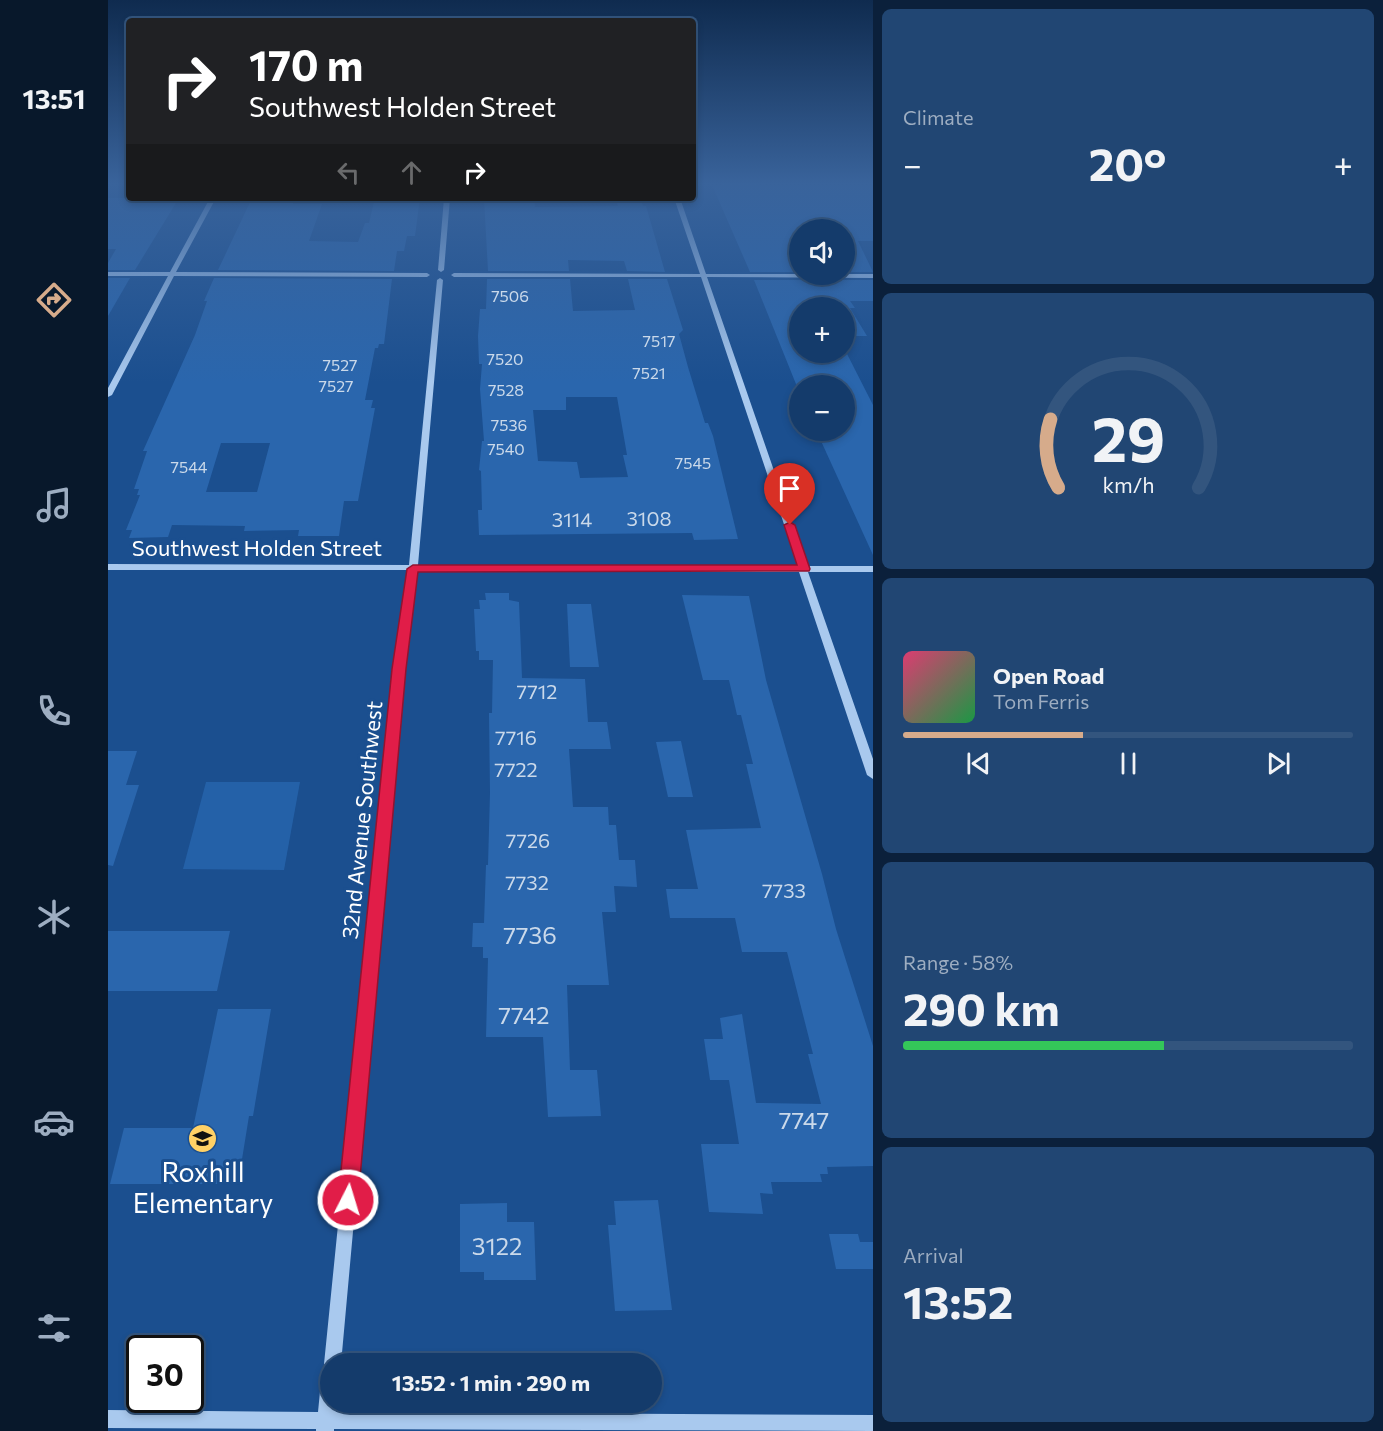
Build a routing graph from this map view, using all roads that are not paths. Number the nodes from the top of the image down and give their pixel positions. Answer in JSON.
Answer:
{"nodes":[{"id":1,"x":187,"y":249,"type":"edge"},
{"id":2,"x":443,"y":249,"type":"edge"},
{"id":3,"x":695,"y":249,"type":"edge"},
{"id":4,"x":108,"y":274,"type":"edge"},
{"id":5,"x":174,"y":274,"type":"junction"},
{"id":6,"x":441,"y":275,"type":"junction"},
{"id":7,"x":705,"y":276,"type":"junction"},
{"id":8,"x":873,"y":276,"type":"edge"},
{"id":9,"x":108,"y":395,"type":"edge"},
{"id":10,"x":108,"y":567,"type":"edge"},
{"id":11,"x":413,"y":569,"type":"junction"},
{"id":12,"x":804,"y":569,"type":"junction"},
{"id":13,"x":873,"y":569,"type":"edge"},
{"id":14,"x":873,"y":774,"type":"edge"},
{"id":15,"x":333,"y":1353,"type":"edge"},
{"id":16,"x":108,"y":1419,"type":"edge"},
{"id":17,"x":873,"y":1424,"type":"edge"},
{"id":18,"x":326,"y":1426,"type":"edge"}],
"edges":[{"from":1,"to":5,"type":"street"},
{"from":2,"to":6,"type":"street","name":"32nd Avenue Southwest"},
{"from":3,"to":7,"type":"street"},
{"from":4,"to":5,"type":"street"},
{"from":5,"to":6,"type":"street"},
{"from":5,"to":9,"type":"street"},
{"from":6,"to":7,"type":"street"},
{"from":6,"to":11,"type":"street","name":"32nd Avenue Southwest"},
{"from":7,"to":8,"type":"street"},
{"from":7,"to":12,"type":"street"},
{"from":10,"to":11,"type":"street","name":"Southwest Holden Street"},
{"from":11,"to":12,"type":"street","name":"Southwest Holden Street"},
{"from":11,"to":15,"type":"street","name":"32nd Avenue Southwest"},
{"from":12,"to":13,"type":"street","name":"Southwest Holden Street"},
{"from":12,"to":14,"type":"street"},
{"from":16,"to":18,"type":"street"},
{"from":17,"to":18,"type":"street"}]}
